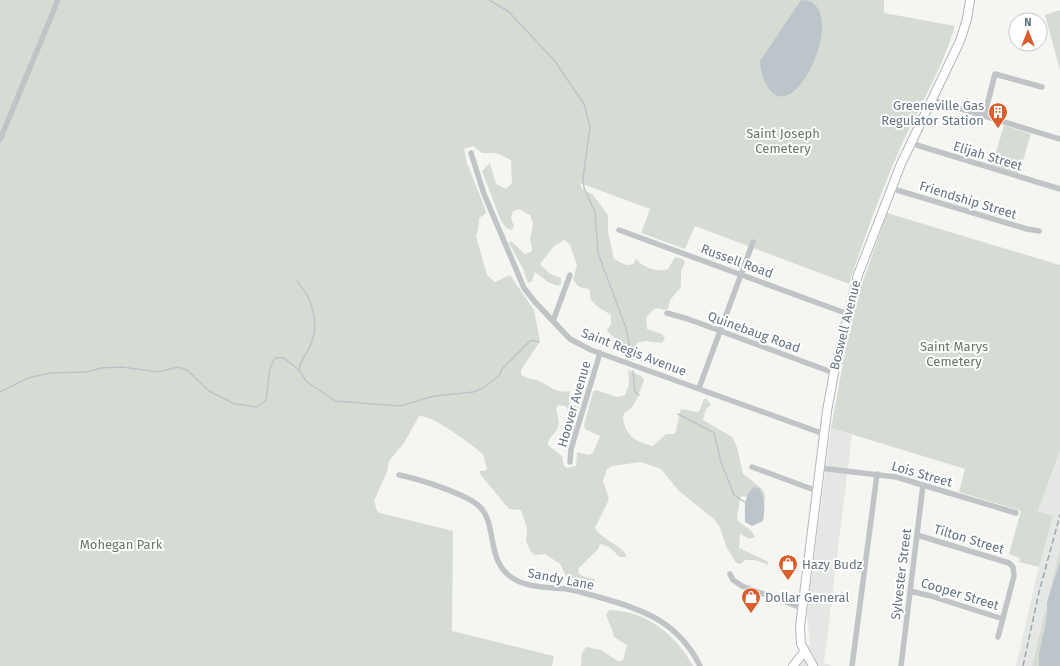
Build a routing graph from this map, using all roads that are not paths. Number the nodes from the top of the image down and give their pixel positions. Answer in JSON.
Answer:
{"nodes":[{"id":1,"x":58,"y":0,"type":"edge"},
{"id":2,"x":970,"y":0,"type":"edge"},
{"id":3,"x":1042,"y":87,"type":"dead end"},
{"id":4,"x":932,"y":100,"type":"junction"},
{"id":5,"x":984,"y":117,"type":"junction"},
{"id":6,"x":1060,"y":139,"type":"edge"},
{"id":7,"x":0,"y":140,"type":"edge"},
{"id":8,"x":910,"y":143,"type":"junction"},
{"id":9,"x":471,"y":152,"type":"dead end"},
{"id":10,"x":890,"y":188,"type":"junction"},
{"id":11,"x":1060,"y":189,"type":"edge"},
{"id":12,"x":619,"y":230,"type":"dead end"},
{"id":13,"x":1039,"y":231,"type":"dead end"},
{"id":14,"x":753,"y":242,"type":"dead end"},
{"id":15,"x":741,"y":274,"type":"junction"},
{"id":16,"x":570,"y":275,"type":"dead end"},
{"id":17,"x":667,"y":313,"type":"dead end"},
{"id":18,"x":848,"y":314,"type":"junction"},
{"id":19,"x":553,"y":321,"type":"junction"},
{"id":20,"x":720,"y":331,"type":"junction"},
{"id":21,"x":600,"y":353,"type":"junction"},
{"id":22,"x":834,"y":372,"type":"junction"},
{"id":23,"x":699,"y":388,"type":"junction"},
{"id":24,"x":824,"y":434,"type":"junction"},
{"id":25,"x":570,"y":462,"type":"dead end"},
{"id":26,"x":752,"y":467,"type":"dead end"},
{"id":27,"x":820,"y":468,"type":"junction"},
{"id":28,"x":877,"y":474,"type":"junction"},
{"id":29,"x":399,"y":475,"type":"dead end"},
{"id":30,"x":923,"y":485,"type":"junction"},
{"id":31,"x":817,"y":491,"type":"junction"},
{"id":32,"x":1016,"y":513,"type":"dead end"},
{"id":33,"x":916,"y":535,"type":"junction"},
{"id":34,"x":730,"y":574,"type":"dead end"},
{"id":35,"x":910,"y":591,"type":"junction"},
{"id":36,"x":802,"y":608,"type":"junction"},
{"id":37,"x":1003,"y":619,"type":"junction"},
{"id":38,"x":998,"y":637,"type":"dead end"},
{"id":39,"x":804,"y":652,"type":"junction"},
{"id":40,"x":700,"y":666,"type":"edge"},
{"id":41,"x":793,"y":666,"type":"edge"},
{"id":42,"x":812,"y":666,"type":"edge"},
{"id":43,"x":852,"y":666,"type":"edge"},
{"id":44,"x":901,"y":666,"type":"edge"}],
"edges":[{"from":1,"to":7,"type":"street"},
{"from":2,"to":4,"type":"main road","name":"Boswell Avenue"},
{"from":3,"to":5,"type":"street"},
{"from":4,"to":5,"type":"street"},
{"from":4,"to":8,"type":"main road","name":"Boswell Avenue"},
{"from":5,"to":6,"type":"street"},
{"from":8,"to":10,"type":"main road","name":"Boswell Avenue"},
{"from":8,"to":11,"type":"street","name":"Elijah Street"},
{"from":9,"to":19,"type":"street","name":"Saint Regis Avenue"},
{"from":10,"to":13,"type":"street","name":"Friendship Street"},
{"from":10,"to":18,"type":"main road","name":"Boswell Avenue"},
{"from":12,"to":15,"type":"street","name":"Russell Road"},
{"from":14,"to":15,"type":"street"},
{"from":15,"to":18,"type":"street","name":"Russell Road"},
{"from":15,"to":20,"type":"street"},
{"from":16,"to":19,"type":"street"},
{"from":17,"to":20,"type":"street","name":"Quinebaug Road"},
{"from":18,"to":22,"type":"main road","name":"Boswell Avenue"},
{"from":19,"to":21,"type":"street","name":"Saint Regis Avenue"},
{"from":20,"to":22,"type":"street","name":"Quinebaug Road"},
{"from":20,"to":23,"type":"street"},
{"from":21,"to":23,"type":"street","name":"Saint Regis Avenue"},
{"from":21,"to":25,"type":"street","name":"Hoover Avenue"},
{"from":22,"to":24,"type":"main road","name":"Boswell Avenue"},
{"from":23,"to":24,"type":"street","name":"Saint Regis Avenue"},
{"from":24,"to":27,"type":"main road","name":"Boswell Avenue"},
{"from":26,"to":31,"type":"street"},
{"from":27,"to":28,"type":"street","name":"Lois Street"},
{"from":27,"to":31,"type":"main road","name":"Boswell Avenue"},
{"from":28,"to":30,"type":"street","name":"Lois Street"},
{"from":28,"to":43,"type":"street"},
{"from":29,"to":40,"type":"street","name":"Sandy Lane"},
{"from":30,"to":32,"type":"street","name":"Lois Street"},
{"from":30,"to":33,"type":"street","name":"Sylvester Street"},
{"from":31,"to":36,"type":"main road","name":"Boswell Avenue"},
{"from":33,"to":35,"type":"street","name":"Sylvester Street"},
{"from":33,"to":37,"type":"street","name":"Tilton Street"},
{"from":34,"to":36,"type":"street"},
{"from":35,"to":37,"type":"street","name":"Cooper Street"},
{"from":35,"to":44,"type":"street","name":"Sylvester Street"},
{"from":36,"to":39,"type":"main road","name":"Boswell Avenue"},
{"from":37,"to":38,"type":"street","name":"Tilton Street"},
{"from":39,"to":41,"type":"main road"},
{"from":39,"to":42,"type":"main road","name":"Boswell Avenue"}]}
